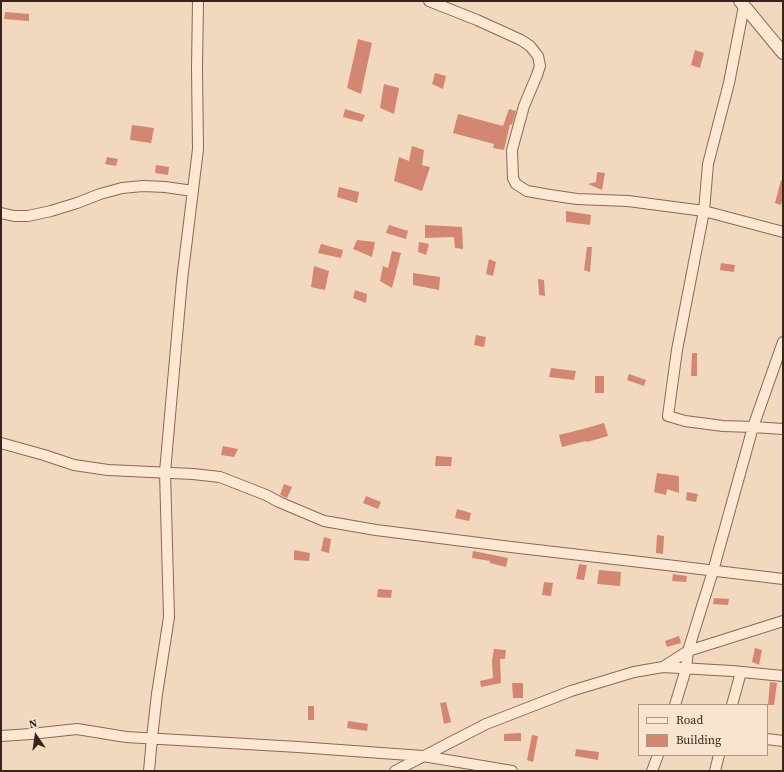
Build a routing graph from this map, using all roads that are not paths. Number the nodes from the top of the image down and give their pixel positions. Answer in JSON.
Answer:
{"nodes":[{"id":1,"x":198,"y":1,"type":"edge"},
{"id":2,"x":429,"y":1,"type":"edge"},
{"id":3,"x":742,"y":3,"type":"edge"},
{"id":4,"x":783,"y":53,"type":"edge"},
{"id":5,"x":193,"y":191,"type":"junction"},
{"id":6,"x":704,"y":211,"type":"junction"},
{"id":7,"x":1,"y":213,"type":"edge"},
{"id":8,"x":783,"y":232,"type":"edge"},
{"id":9,"x":783,"y":342,"type":"edge"},
{"id":10,"x":753,"y":427,"type":"junction"},
{"id":11,"x":783,"y":429,"type":"edge"},
{"id":12,"x":1,"y":443,"type":"edge"},
{"id":13,"x":165,"y":472,"type":"junction"},
{"id":14,"x":713,"y":571,"type":"junction"},
{"id":15,"x":783,"y":579,"type":"edge"},
{"id":16,"x":783,"y":621,"type":"edge"},
{"id":17,"x":688,"y":651,"type":"junction"},
{"id":18,"x":662,"y":667,"type":"junction"},
{"id":19,"x":686,"y":668,"type":"junction"},
{"id":20,"x":741,"y":672,"type":"junction"},
{"id":21,"x":783,"y":676,"type":"edge"},
{"id":22,"x":675,"y":704,"type":"edge"},
{"id":23,"x":732,"y":704,"type":"edge"},
{"id":24,"x":1,"y":736,"type":"edge"},
{"id":25,"x":152,"y":738,"type":"junction"},
{"id":26,"x":768,"y":739,"type":"edge"},
{"id":27,"x":783,"y":741,"type":"edge"},
{"id":28,"x":423,"y":756,"type":"junction"},
{"id":29,"x":658,"y":756,"type":"edge"},
{"id":30,"x":719,"y":756,"type":"edge"},
{"id":31,"x":149,"y":771,"type":"edge"},
{"id":32,"x":395,"y":771,"type":"edge"},
{"id":33,"x":512,"y":771,"type":"edge"},
{"id":34,"x":652,"y":771,"type":"edge"},
{"id":35,"x":715,"y":771,"type":"edge"}],
"edges":[{"from":1,"to":5,"type":"street"},
{"from":2,"to":6,"type":"street"},
{"from":3,"to":4,"type":"street"},
{"from":3,"to":6,"type":"street"},
{"from":5,"to":7,"type":"street"},
{"from":5,"to":13,"type":"street"},
{"from":6,"to":8,"type":"street"},
{"from":6,"to":10,"type":"street"},
{"from":9,"to":10,"type":"street"},
{"from":10,"to":11,"type":"street"},
{"from":10,"to":14,"type":"street"},
{"from":12,"to":13,"type":"street"},
{"from":13,"to":14,"type":"street"},
{"from":13,"to":25,"type":"street"},
{"from":14,"to":15,"type":"street"},
{"from":14,"to":17,"type":"street"},
{"from":16,"to":17,"type":"street"},
{"from":17,"to":18,"type":"street"},
{"from":17,"to":19,"type":"street"},
{"from":18,"to":19,"type":"street"},
{"from":18,"to":28,"type":"street"},
{"from":19,"to":20,"type":"street"},
{"from":19,"to":22,"type":"street"},
{"from":20,"to":21,"type":"street"},
{"from":20,"to":23,"type":"street"},
{"from":24,"to":25,"type":"street"},
{"from":25,"to":28,"type":"street"},
{"from":25,"to":31,"type":"street"},
{"from":26,"to":27,"type":"street"},
{"from":28,"to":32,"type":"street"},
{"from":28,"to":33,"type":"street"},
{"from":29,"to":34,"type":"street"},
{"from":30,"to":35,"type":"street"}]}
